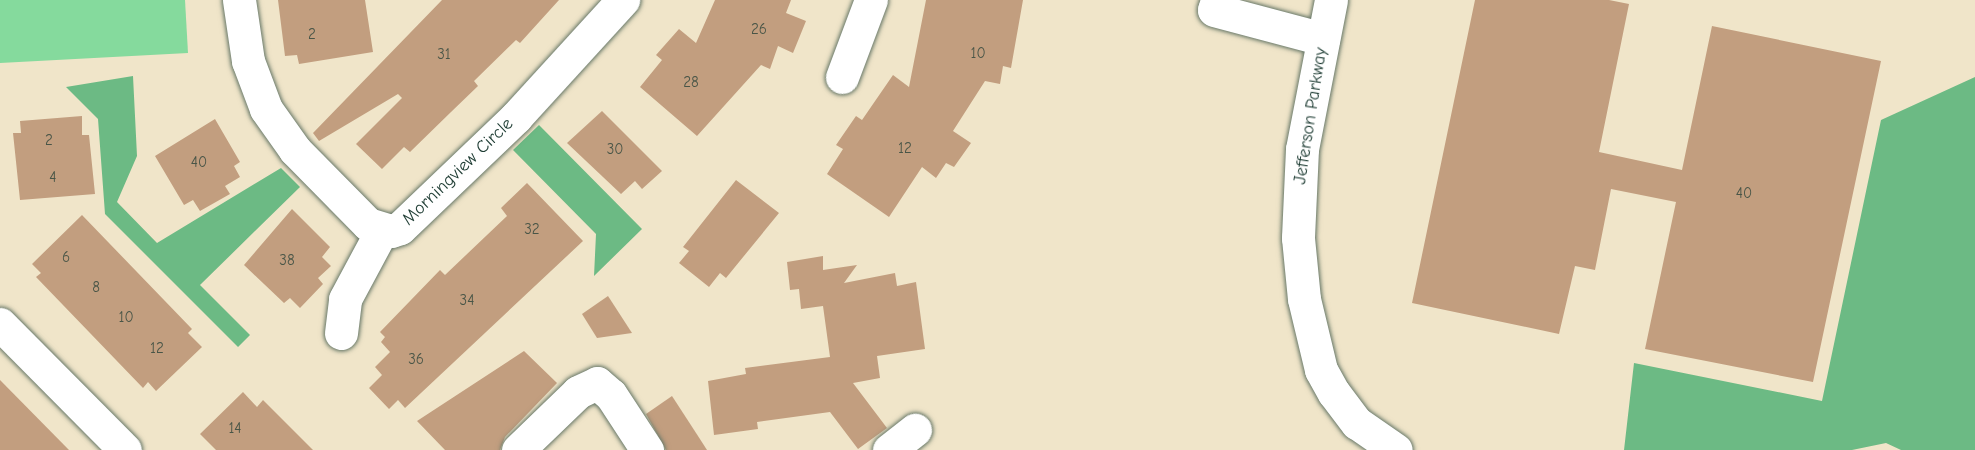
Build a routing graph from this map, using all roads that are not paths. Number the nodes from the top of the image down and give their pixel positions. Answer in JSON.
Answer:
{"nodes":[{"id":1,"x":238,"y":0,"type":"edge"},
{"id":2,"x":623,"y":0,"type":"edge"},
{"id":3,"x":870,"y":0,"type":"edge"},
{"id":4,"x":1217,"y":0,"type":"edge"},
{"id":5,"x":1331,"y":0,"type":"edge"},
{"id":6,"x":1323,"y":39,"type":"junction"},
{"id":7,"x":842,"y":76,"type":"dead end"},
{"id":8,"x":382,"y":230,"type":"junction"},
{"id":9,"x":0,"y":324,"type":"edge"},
{"id":10,"x":341,"y":333,"type":"dead end"},
{"id":11,"x":915,"y":430,"type":"dead end"},
{"id":12,"x":125,"y":450,"type":"edge"},
{"id":13,"x":518,"y":450,"type":"edge"},
{"id":14,"x":647,"y":450,"type":"edge"},
{"id":15,"x":889,"y":450,"type":"edge"},
{"id":16,"x":1396,"y":450,"type":"edge"}],
"edges":[{"from":1,"to":8,"type":"street","name":"Morningview Circle"},
{"from":2,"to":8,"type":"street","name":"Morningview Circle"},
{"from":3,"to":7,"type":"street"},
{"from":4,"to":6,"type":"street"},
{"from":5,"to":6,"type":"street","name":"Jefferson Parkway"},
{"from":6,"to":16,"type":"street","name":"Jefferson Parkway"},
{"from":8,"to":10,"type":"street"},
{"from":9,"to":12,"type":"street"},
{"from":11,"to":15,"type":"street"},
{"from":13,"to":14,"type":"street"}]}
